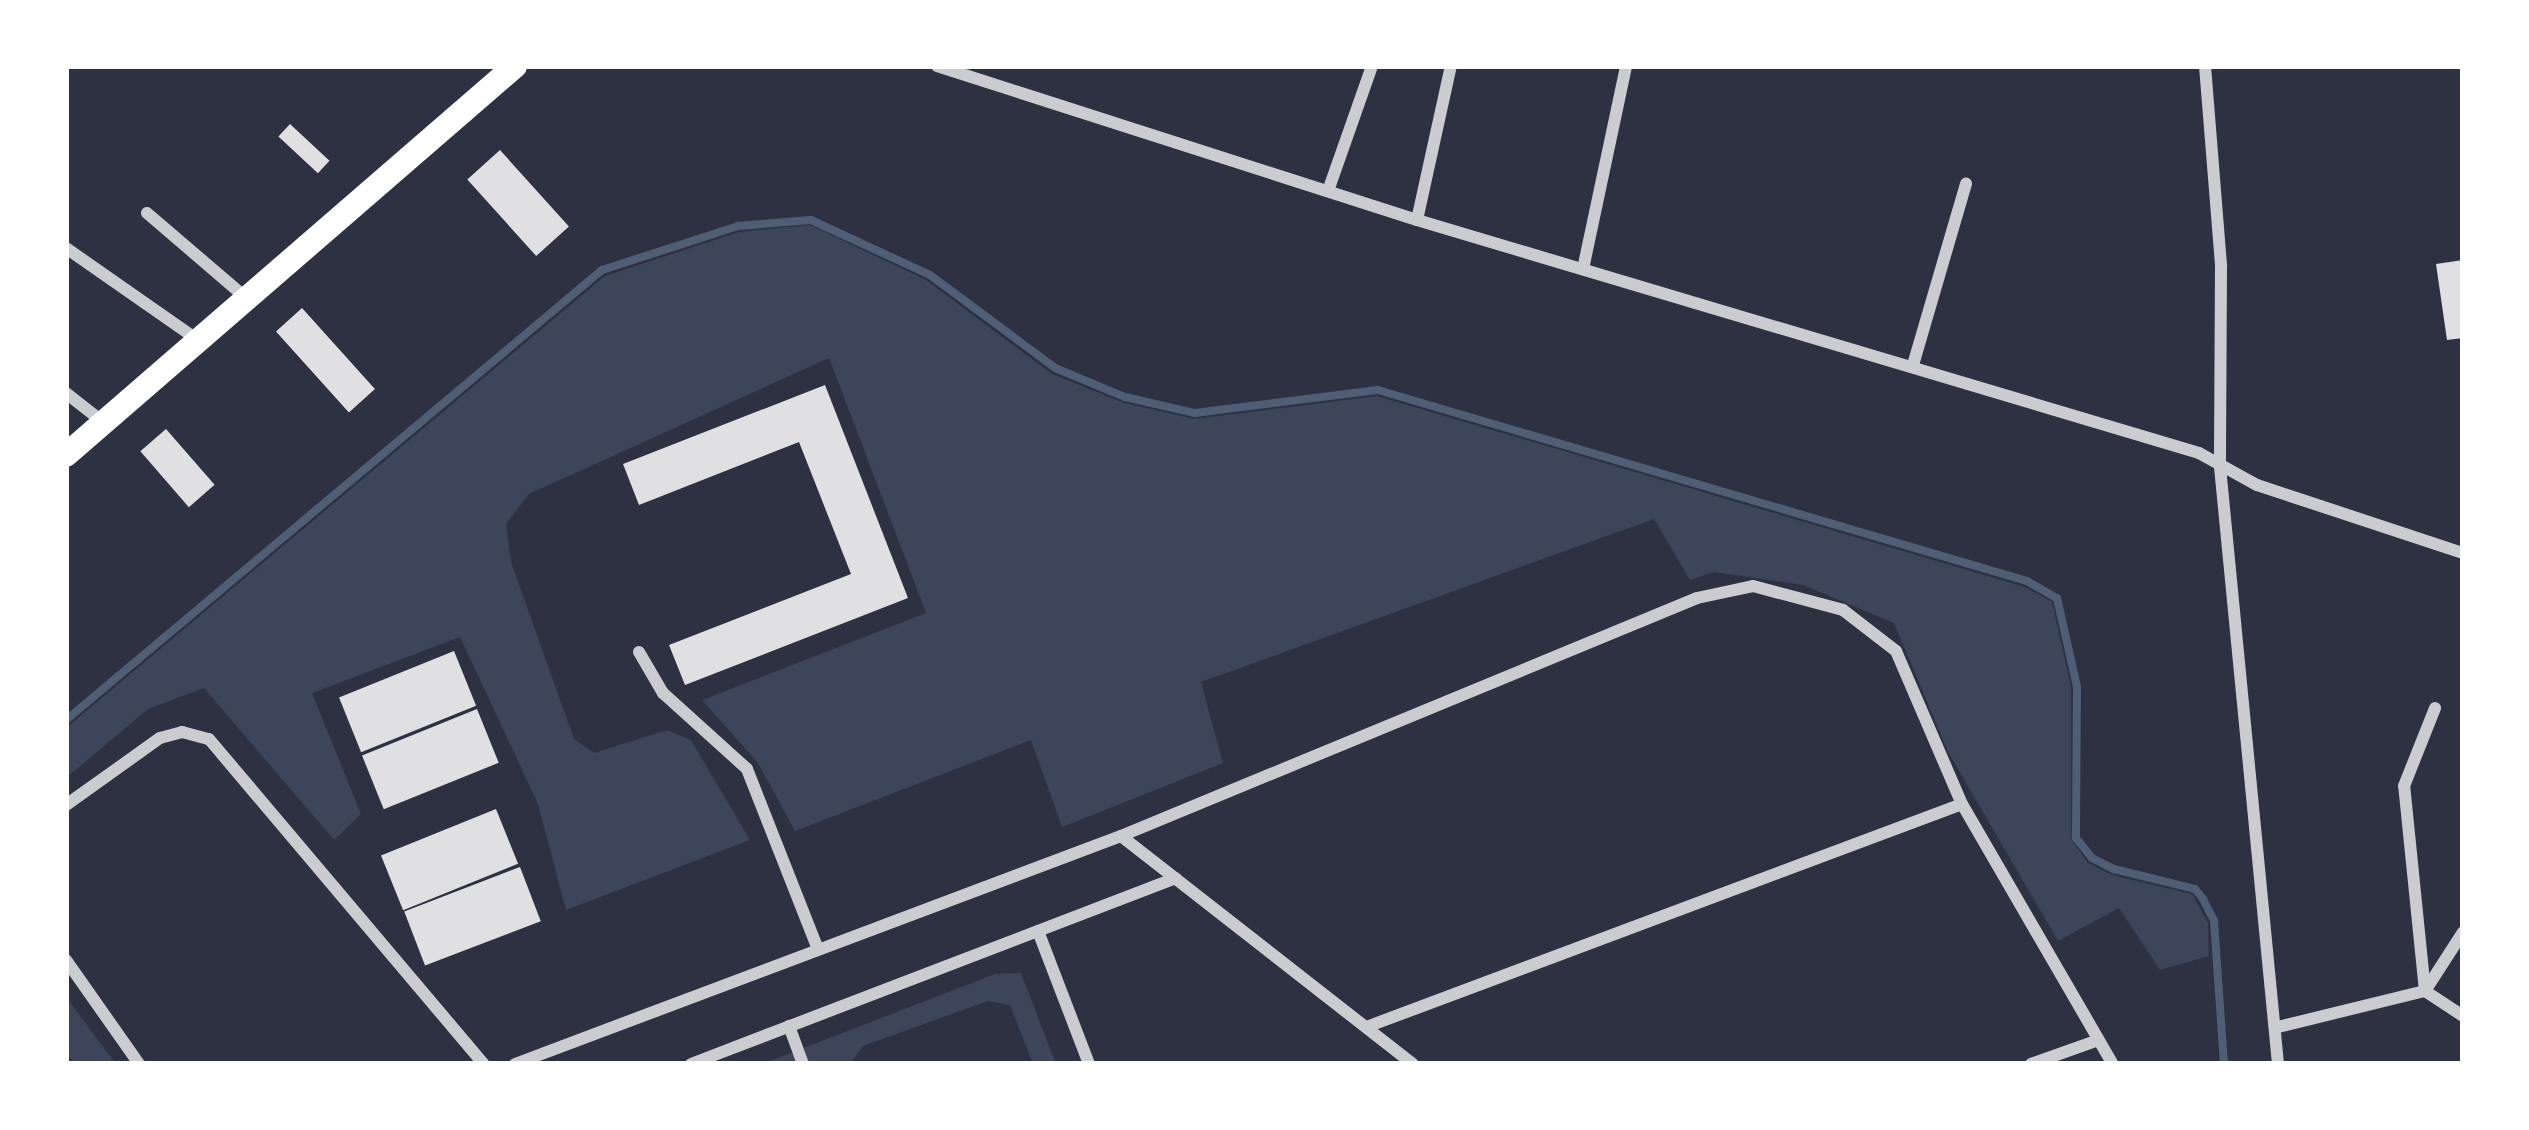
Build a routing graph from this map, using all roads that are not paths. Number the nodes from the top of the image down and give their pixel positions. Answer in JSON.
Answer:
{"nodes":[{"id":1,"x":515,"y":66,"type":"edge"},
{"id":2,"x":937,"y":66,"type":"edge"},
{"id":3,"x":1372,"y":66,"type":"edge"},
{"id":4,"x":1451,"y":66,"type":"edge"},
{"id":5,"x":1626,"y":66,"type":"edge"},
{"id":6,"x":2205,"y":66,"type":"edge"},
{"id":7,"x":1966,"y":184,"type":"dead end"},
{"id":8,"x":1328,"y":191,"type":"junction"},
{"id":9,"x":147,"y":213,"type":"dead end"},
{"id":10,"x":1417,"y":220,"type":"junction"},
{"id":11,"x":66,"y":248,"type":"edge"},
{"id":12,"x":1582,"y":269,"type":"junction"},
{"id":13,"x":248,"y":299,"type":"junction"},
{"id":14,"x":200,"y":340,"type":"junction"},
{"id":15,"x":1913,"y":364,"type":"junction"},
{"id":16,"x":66,"y":393,"type":"edge"},
{"id":17,"x":104,"y":423,"type":"junction"},
{"id":18,"x":66,"y":455,"type":"edge"},
{"id":19,"x":2220,"y":467,"type":"junction"},
{"id":20,"x":2463,"y":553,"type":"edge"},
{"id":21,"x":639,"y":652,"type":"dead end"},
{"id":22,"x":2435,"y":708,"type":"dead end"},
{"id":23,"x":1962,"y":804,"type":"junction"},
{"id":24,"x":66,"y":805,"type":"edge"},
{"id":25,"x":1121,"y":836,"type":"junction"},
{"id":26,"x":1176,"y":878,"type":"junction"},
{"id":27,"x":1038,"y":931,"type":"junction"},
{"id":28,"x":2463,"y":932,"type":"edge"},
{"id":29,"x":817,"y":946,"type":"junction"},
{"id":30,"x":66,"y":960,"type":"edge"},
{"id":31,"x":2425,"y":991,"type":"junction"},
{"id":32,"x":2463,"y":1016,"type":"edge"},
{"id":33,"x":789,"y":1026,"type":"junction"},
{"id":34,"x":1369,"y":1026,"type":"junction"},
{"id":35,"x":2278,"y":1027,"type":"junction"},
{"id":36,"x":2096,"y":1041,"type":"junction"},
{"id":37,"x":139,"y":1064,"type":"edge"},
{"id":38,"x":484,"y":1064,"type":"edge"},
{"id":39,"x":515,"y":1064,"type":"edge"},
{"id":40,"x":691,"y":1064,"type":"edge"},
{"id":41,"x":803,"y":1064,"type":"edge"},
{"id":42,"x":1089,"y":1064,"type":"edge"},
{"id":43,"x":1413,"y":1064,"type":"edge"},
{"id":44,"x":2031,"y":1064,"type":"edge"},
{"id":45,"x":2113,"y":1064,"type":"edge"},
{"id":46,"x":2278,"y":1064,"type":"edge"}],
"edges":[{"from":1,"to":13,"type":"main road"},
{"from":2,"to":8,"type":"street"},
{"from":3,"to":8,"type":"street"},
{"from":4,"to":10,"type":"street"},
{"from":5,"to":12,"type":"street"},
{"from":6,"to":19,"type":"street"},
{"from":7,"to":15,"type":"street"},
{"from":8,"to":10,"type":"street"},
{"from":9,"to":13,"type":"street"},
{"from":10,"to":12,"type":"street"},
{"from":11,"to":14,"type":"street"},
{"from":12,"to":15,"type":"street"},
{"from":13,"to":14,"type":"main road"},
{"from":14,"to":17,"type":"main road"},
{"from":15,"to":19,"type":"street"},
{"from":16,"to":17,"type":"street"},
{"from":17,"to":18,"type":"main road"},
{"from":19,"to":20,"type":"street"},
{"from":19,"to":35,"type":"street"},
{"from":21,"to":29,"type":"street"},
{"from":22,"to":31,"type":"street"},
{"from":23,"to":25,"type":"street"},
{"from":23,"to":34,"type":"street"},
{"from":23,"to":36,"type":"street"},
{"from":24,"to":38,"type":"street"},
{"from":25,"to":26,"type":"street"},
{"from":25,"to":29,"type":"street"},
{"from":26,"to":27,"type":"street"},
{"from":26,"to":34,"type":"street"},
{"from":27,"to":33,"type":"street"},
{"from":27,"to":42,"type":"street"},
{"from":28,"to":31,"type":"street"},
{"from":29,"to":39,"type":"street"},
{"from":30,"to":37,"type":"street"},
{"from":31,"to":32,"type":"street"},
{"from":31,"to":35,"type":"street"},
{"from":33,"to":40,"type":"street"},
{"from":33,"to":41,"type":"street"},
{"from":34,"to":43,"type":"street"},
{"from":35,"to":46,"type":"street"},
{"from":36,"to":44,"type":"street"},
{"from":36,"to":45,"type":"street"}]}
